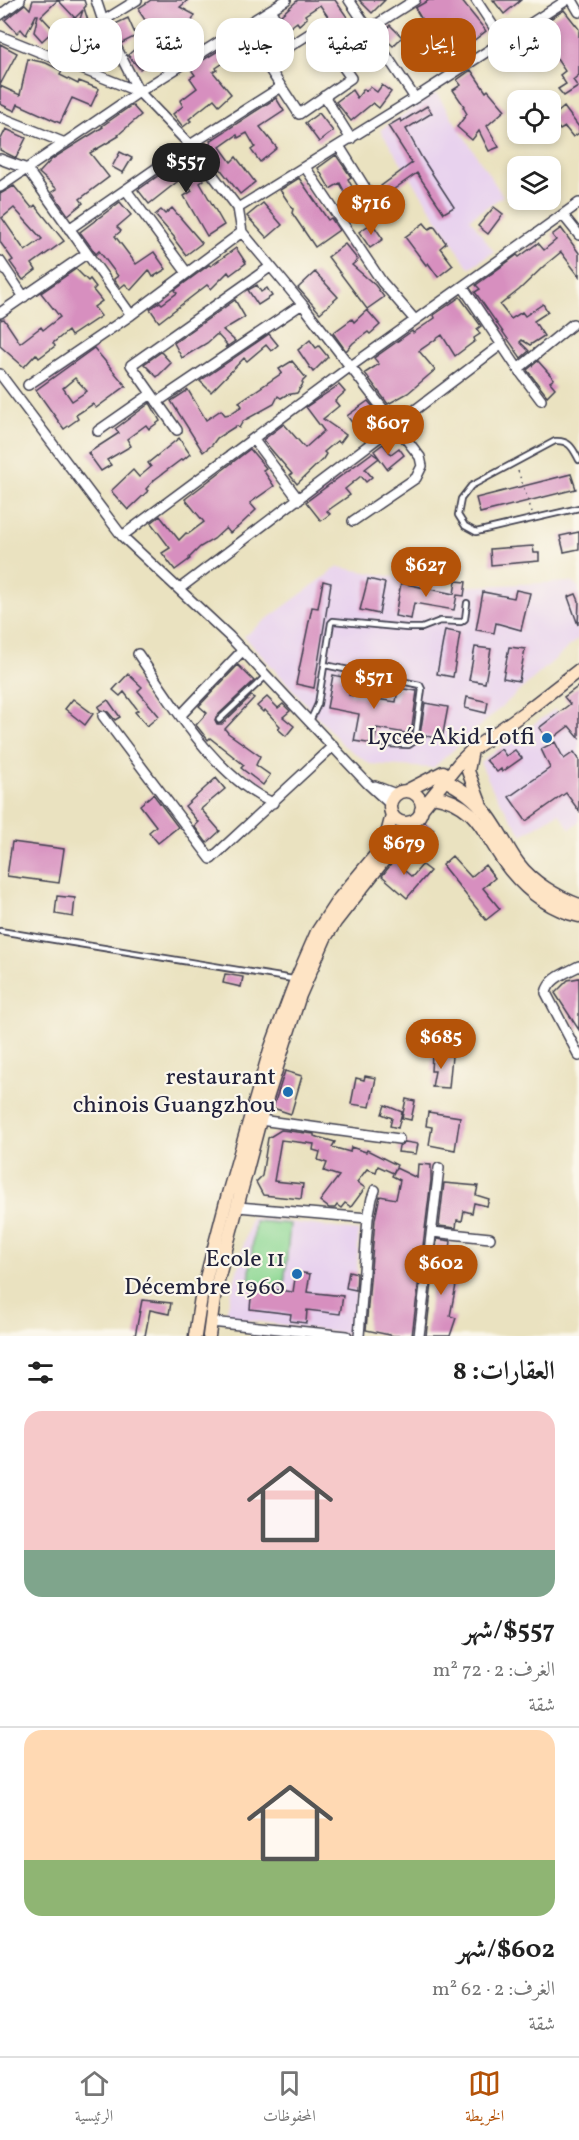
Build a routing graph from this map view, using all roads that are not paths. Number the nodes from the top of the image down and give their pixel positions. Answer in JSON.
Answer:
{"nodes":[{"id":1,"x":20,"y":0,"type":"edge"},
{"id":2,"x":96,"y":0,"type":"edge"},
{"id":3,"x":137,"y":0,"type":"edge"},
{"id":4,"x":286,"y":0,"type":"edge"},
{"id":5,"x":349,"y":0,"type":"edge"},
{"id":6,"x":415,"y":0,"type":"edge"},
{"id":7,"x":476,"y":0,"type":"edge"},
{"id":8,"x":567,"y":0,"type":"edge"},
{"id":9,"x":572,"y":0,"type":"edge"},
{"id":10,"x":270,"y":10,"type":"junction"},
{"id":11,"x":579,"y":12,"type":"edge"},
{"id":12,"x":0,"y":15,"type":"edge"},
{"id":13,"x":102,"y":18,"type":"edge"},
{"id":14,"x":108,"y":18,"type":"edge"},
{"id":15,"x":275,"y":18,"type":"edge"},
{"id":16,"x":361,"y":18,"type":"edge"},
{"id":17,"x":386,"y":18,"type":"edge"},
{"id":18,"x":488,"y":18,"type":"edge"},
{"id":19,"x":539,"y":18,"type":"edge"},
{"id":20,"x":0,"y":36,"type":"edge"},
{"id":21,"x":488,"y":51,"type":"edge"},
{"id":22,"x":122,"y":58,"type":"edge"},
{"id":23,"x":389,"y":60,"type":"edge"},
{"id":24,"x":271,"y":72,"type":"edge"},
{"id":25,"x":347,"y":72,"type":"edge"},
{"id":26,"x":281,"y":87,"type":"junction"},
{"id":27,"x":139,"y":92,"type":"junction"},
{"id":28,"x":324,"y":96,"type":"junction"},
{"id":29,"x":415,"y":99,"type":"junction"},
{"id":30,"x":0,"y":117,"type":"edge"},
{"id":31,"x":351,"y":139,"type":"junction"},
{"id":32,"x":65,"y":143,"type":"junction"},
{"id":33,"x":190,"y":145,"type":"junction"},
{"id":34,"x":339,"y":146,"type":"junction"},
{"id":35,"x":0,"y":159,"type":"edge"},
{"id":36,"x":305,"y":167,"type":"junction"},
{"id":37,"x":27,"y":169,"type":"junction"},
{"id":38,"x":0,"y":188,"type":"edge"},
{"id":39,"x":126,"y":190,"type":"junction"},
{"id":40,"x":579,"y":203,"type":"edge"},
{"id":41,"x":238,"y":208,"type":"junction"},
{"id":42,"x":382,"y":214,"type":"dead end"},
{"id":43,"x":563,"y":215,"type":"junction"},
{"id":44,"x":69,"y":229,"type":"junction"},
{"id":45,"x":243,"y":232,"type":"junction"},
{"id":46,"x":579,"y":235,"type":"edge"},
{"id":47,"x":86,"y":254,"type":"junction"},
{"id":48,"x":0,"y":261,"type":"edge"},
{"id":49,"x":270,"y":267,"type":"junction"},
{"id":50,"x":187,"y":273,"type":"junction"},
{"id":51,"x":463,"y":287,"type":"junction"},
{"id":52,"x":24,"y":297,"type":"junction"},
{"id":53,"x":302,"y":304,"type":"junction"},
{"id":54,"x":0,"y":313,"type":"edge"},
{"id":55,"x":131,"y":315,"type":"junction"},
{"id":56,"x":416,"y":320,"type":"junction"},
{"id":57,"x":573,"y":324,"type":"dead end"},
{"id":58,"x":502,"y":344,"type":"junction"},
{"id":59,"x":351,"y":366,"type":"junction"},
{"id":60,"x":518,"y":369,"type":"junction"},
{"id":61,"x":0,"y":374,"type":"edge"},
{"id":62,"x":28,"y":385,"type":"dead end"},
{"id":63,"x":150,"y":394,"type":"junction"},
{"id":64,"x":541,"y":400,"type":"dead end"},
{"id":65,"x":157,"y":402,"type":"junction"},
{"id":66,"x":396,"y":424,"type":"junction"},
{"id":67,"x":177,"y":430,"type":"dead end"},
{"id":68,"x":98,"y":431,"type":"dead end"},
{"id":69,"x":253,"y":439,"type":"junction"},
{"id":70,"x":579,"y":460,"type":"edge"},
{"id":71,"x":299,"y":500,"type":"junction"},
{"id":72,"x":579,"y":508,"type":"edge"},
{"id":73,"x":353,"y":521,"type":"dead end"},
{"id":74,"x":122,"y":536,"type":"junction"},
{"id":75,"x":179,"y":589,"type":"junction"},
{"id":76,"x":467,"y":603,"type":"dead end"},
{"id":77,"x":243,"y":650,"type":"junction"},
{"id":78,"x":138,"y":654,"type":"dead end"},
{"id":79,"x":325,"y":665,"type":"junction"},
{"id":80,"x":579,"y":670,"type":"edge"},
{"id":81,"x":267,"y":675,"type":"junction"},
{"id":82,"x":181,"y":715,"type":"junction"},
{"id":83,"x":103,"y":716,"type":"dead end"},
{"id":84,"x":219,"y":720,"type":"dead end"},
{"id":85,"x":310,"y":721,"type":"junction"},
{"id":86,"x":385,"y":744,"type":"dead end"},
{"id":87,"x":333,"y":746,"type":"junction"},
{"id":88,"x":472,"y":750,"type":"junction"},
{"id":89,"x":441,"y":778,"type":"junction"},
{"id":90,"x":433,"y":796,"type":"junction"},
{"id":91,"x":396,"y":801,"type":"junction"},
{"id":92,"x":273,"y":803,"type":"junction"},
{"id":93,"x":481,"y":806,"type":"junction"},
{"id":94,"x":418,"y":815,"type":"junction"},
{"id":95,"x":579,"y":905,"type":"edge"},
{"id":96,"x":579,"y":916,"type":"edge"},
{"id":97,"x":0,"y":931,"type":"edge"},
{"id":98,"x":579,"y":966,"type":"edge"},
{"id":99,"x":296,"y":980,"type":"junction"},
{"id":100,"x":579,"y":1056,"type":"edge"},
{"id":101,"x":260,"y":1120,"type":"junction"},
{"id":102,"x":399,"y":1139,"type":"dead end"},
{"id":103,"x":439,"y":1168,"type":"dead end"},
{"id":104,"x":375,"y":1190,"type":"dead end"},
{"id":105,"x":238,"y":1208,"type":"junction"},
{"id":106,"x":368,"y":1218,"type":"junction"},
{"id":107,"x":432,"y":1232,"type":"junction"},
{"id":108,"x":490,"y":1238,"type":"dead end"},
{"id":109,"x":211,"y":1322,"type":"junction"},
{"id":110,"x":195,"y":1336,"type":"edge"},
{"id":111,"x":209,"y":1336,"type":"edge"},
{"id":112,"x":347,"y":1336,"type":"edge"},
{"id":113,"x":359,"y":1336,"type":"edge"},
{"id":114,"x":420,"y":1336,"type":"edge"}],
"edges":[{"from":1,"to":12,"type":"street"},
{"from":2,"to":13,"type":"street"},
{"from":3,"to":14,"type":"street"},
{"from":4,"to":10,"type":"street"},
{"from":5,"to":16,"type":"street"},
{"from":6,"to":17,"type":"street"},
{"from":7,"to":18,"type":"street"},
{"from":8,"to":19,"type":"street"},
{"from":9,"to":11,"type":"street"},
{"from":10,"to":15,"type":"street"},
{"from":10,"to":27,"type":"street"},
{"from":20,"to":27,"type":"street"},
{"from":21,"to":29,"type":"street"},
{"from":22,"to":27,"type":"street"},
{"from":23,"to":29,"type":"street"},
{"from":24,"to":26,"type":"street"},
{"from":25,"to":28,"type":"street"},
{"from":26,"to":28,"type":"street"},
{"from":26,"to":33,"type":"street"},
{"from":27,"to":32,"type":"street"},
{"from":27,"to":33,"type":"street"},
{"from":28,"to":31,"type":"street"},
{"from":29,"to":31,"type":"street"},
{"from":30,"to":32,"type":"street"},
{"from":31,"to":34,"type":"street"},
{"from":32,"to":37,"type":"street"},
{"from":33,"to":39,"type":"street"},
{"from":33,"to":41,"type":"street"},
{"from":34,"to":36,"type":"street"},
{"from":34,"to":42,"type":"street"},
{"from":35,"to":37,"type":"street"},
{"from":36,"to":41,"type":"street"},
{"from":36,"to":56,"type":"street"},
{"from":37,"to":38,"type":"street"},
{"from":37,"to":44,"type":"street"},
{"from":39,"to":44,"type":"street"},
{"from":39,"to":50,"type":"street"},
{"from":40,"to":43,"type":"street"},
{"from":41,"to":45,"type":"street"},
{"from":43,"to":46,"type":"street"},
{"from":43,"to":51,"type":"street"},
{"from":44,"to":47,"type":"street"},
{"from":45,"to":49,"type":"street"},
{"from":45,"to":50,"type":"street"},
{"from":47,"to":52,"type":"street"},
{"from":47,"to":55,"type":"street"},
{"from":48,"to":52,"type":"street"},
{"from":49,"to":53,"type":"street"},
{"from":49,"to":63,"type":"street"},
{"from":50,"to":55,"type":"street"},
{"from":51,"to":56,"type":"street"},
{"from":51,"to":58,"type":"street"},
{"from":52,"to":54,"type":"street"},
{"from":53,"to":59,"type":"street"},
{"from":53,"to":65,"type":"street"},
{"from":55,"to":62,"type":"street"},
{"from":56,"to":59,"type":"street"},
{"from":57,"to":60,"type":"street"},
{"from":58,"to":60,"type":"street"},
{"from":58,"to":66,"type":"street"},
{"from":59,"to":66,"type":"street"},
{"from":59,"to":69,"type":"street"},
{"from":60,"to":64,"type":"street"},
{"from":61,"to":74,"type":"street"},
{"from":63,"to":65,"type":"street"},
{"from":63,"to":68,"type":"street"},
{"from":65,"to":67,"type":"street"},
{"from":66,"to":71,"type":"street"},
{"from":66,"to":73,"type":"street"},
{"from":69,"to":71,"type":"street"},
{"from":69,"to":74,"type":"street"},
{"from":70,"to":72,"type":"lane"},
{"from":71,"to":75,"type":"street"},
{"from":74,"to":75,"type":"street"},
{"from":75,"to":77,"type":"street"},
{"from":76,"to":79,"type":"lane"},
{"from":77,"to":81,"type":"street"},
{"from":77,"to":82,"type":"street"},
{"from":78,"to":82,"type":"street"},
{"from":79,"to":85,"type":"lane"},
{"from":79,"to":86,"type":"lane"},
{"from":80,"to":88,"type":"main road"},
{"from":81,"to":84,"type":"lane"},
{"from":81,"to":85,"type":"street"},
{"from":82,"to":92,"type":"street"},
{"from":83,"to":92,"type":"street"},
{"from":85,"to":87,"type":"street"},
{"from":87,"to":91,"type":"street"},
{"from":87,"to":92,"type":"street"},
{"from":88,"to":89,"type":"main road"},
{"from":88,"to":93,"type":"main road"},
{"from":89,"to":90,"type":"main road"},
{"from":89,"to":91,"type":"main road"},
{"from":89,"to":93,"type":"main road"},
{"from":90,"to":94,"type":"main road"},
{"from":90,"to":96,"type":"main road"},
{"from":91,"to":94,"type":"main road"},
{"from":91,"to":94,"type":"main road"},
{"from":91,"to":99,"type":"main road"},
{"from":93,"to":95,"type":"main road"},
{"from":94,"to":101,"type":"main road"},
{"from":97,"to":99,"type":"lane"},
{"from":98,"to":100,"type":"street"},
{"from":99,"to":110,"type":"main road"},
{"from":101,"to":102,"type":"street"},
{"from":101,"to":105,"type":"main road"},
{"from":103,"to":107,"type":"street"},
{"from":104,"to":106,"type":"street"},
{"from":105,"to":106,"type":"street"},
{"from":105,"to":109,"type":"main road"},
{"from":106,"to":113,"type":"street"},
{"from":107,"to":108,"type":"street"},
{"from":107,"to":114,"type":"street"},
{"from":109,"to":111,"type":"main road"},
{"from":109,"to":112,"type":"street"}]}
